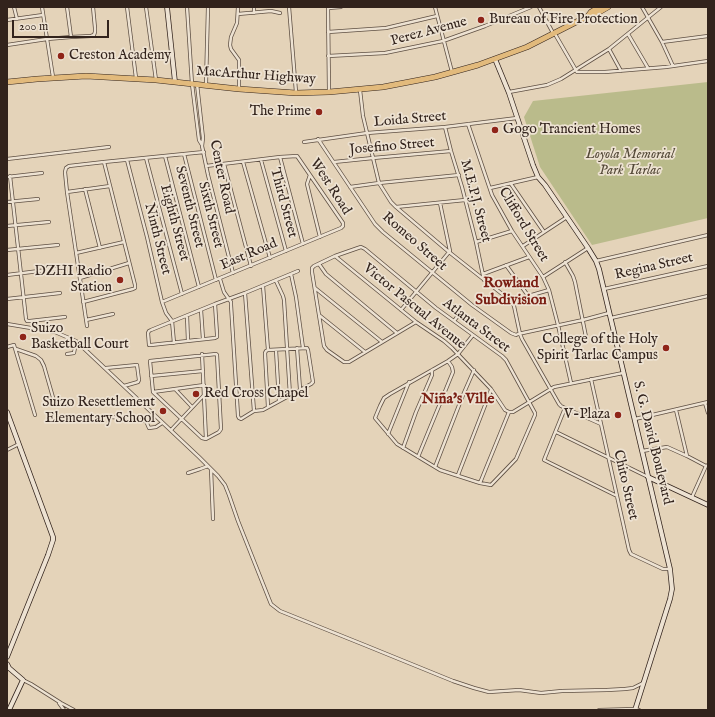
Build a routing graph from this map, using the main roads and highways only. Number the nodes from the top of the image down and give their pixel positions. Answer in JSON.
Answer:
{"nodes":[{"id":1,"x":599,"y":7,"type":"edge"},
{"id":2,"x":608,"y":7,"type":"edge"},
{"id":3,"x":588,"y":16,"type":"junction"},
{"id":4,"x":7,"y":82,"type":"edge"}],
"edges":[{"from":1,"to":3,"type":"highway","name":"MacArthur Highway"},
{"from":2,"to":3,"type":"highway","name":"MacArthur Highway"},
{"from":3,"to":4,"type":"highway","name":"MacArthur Highway"}]}
